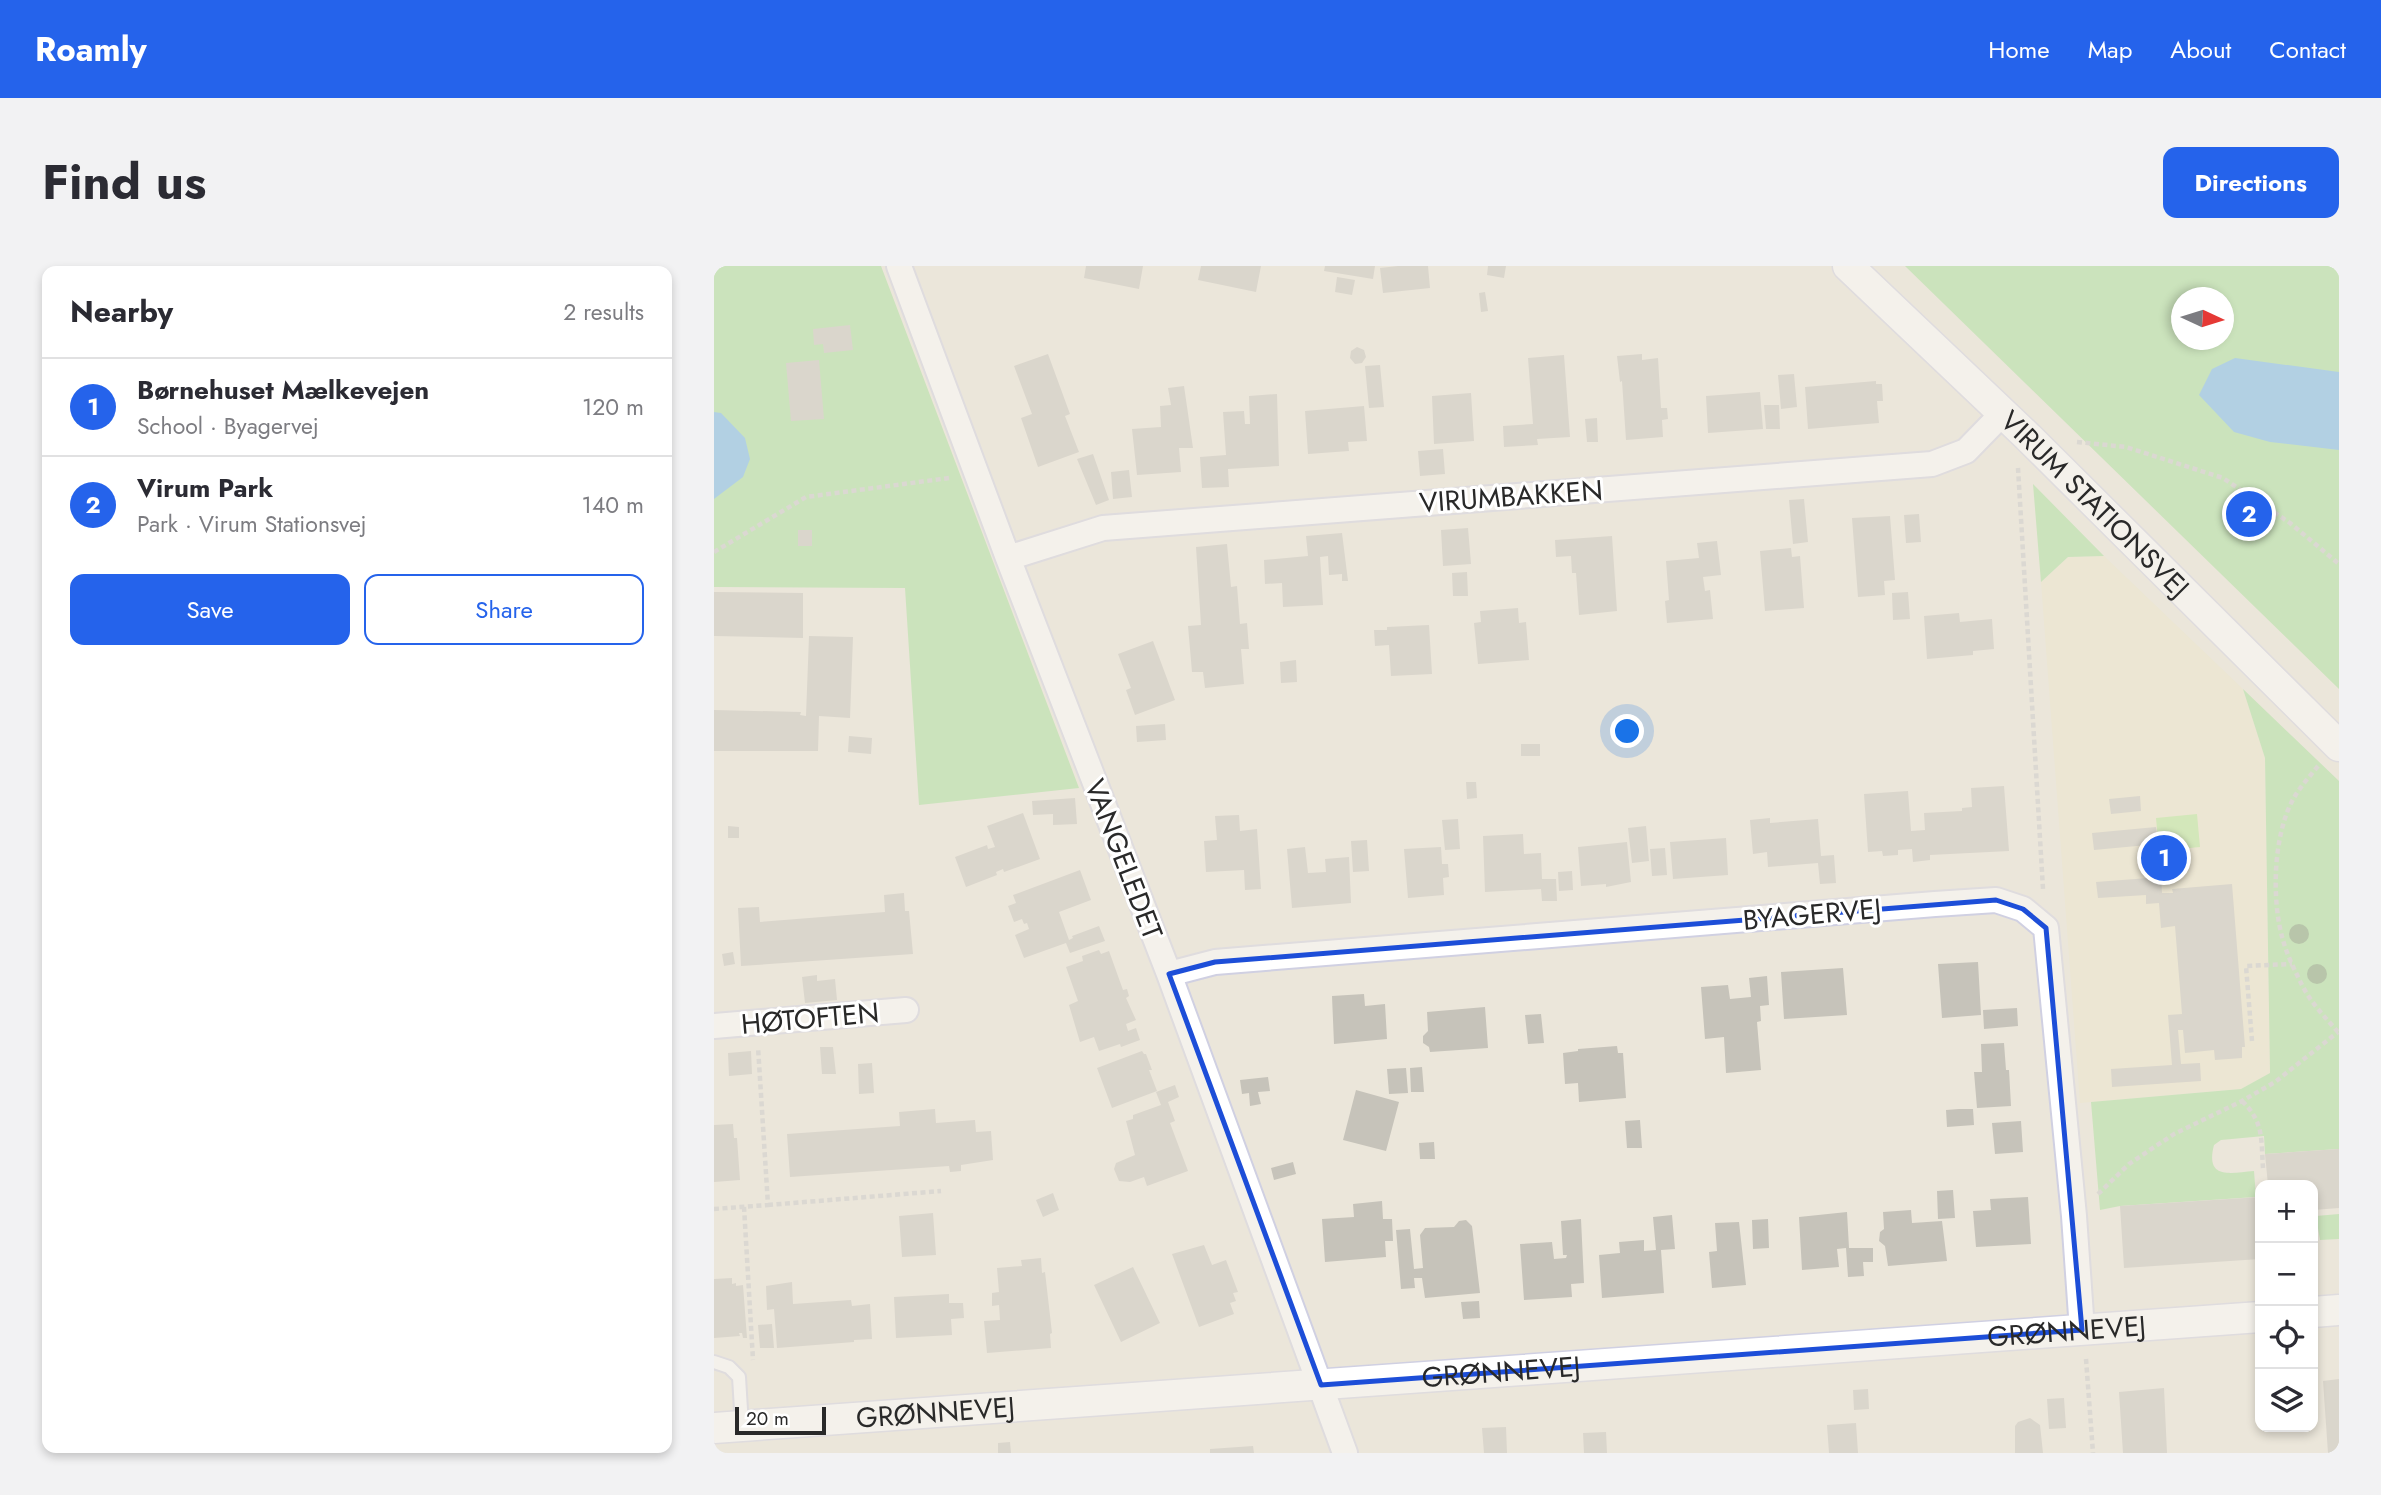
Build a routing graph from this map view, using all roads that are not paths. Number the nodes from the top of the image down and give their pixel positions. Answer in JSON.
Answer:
{"nodes":[{"id":1,"x":900,"y":266,"type":"edge"},
{"id":2,"x":1848,"y":266,"type":"edge"},
{"id":3,"x":2002,"y":414,"type":"junction"},
{"id":4,"x":1008,"y":558,"type":"junction"},
{"id":5,"x":2337,"y":744,"type":"edge"},
{"id":6,"x":1169,"y":974,"type":"junction"},
{"id":7,"x":905,"y":1010,"type":"dead end"},
{"id":8,"x":714,"y":1026,"type":"edge"},
{"id":9,"x":2339,"y":1310,"type":"edge"},
{"id":10,"x":2318,"y":1312,"type":"edge"},
{"id":11,"x":2255,"y":1317,"type":"edge"},
{"id":12,"x":2082,"y":1330,"type":"junction"},
{"id":13,"x":714,"y":1362,"type":"edge"},
{"id":14,"x":1321,"y":1385,"type":"junction"},
{"id":15,"x":728,"y":1427,"type":"edge"},
{"id":16,"x":1345,"y":1453,"type":"edge"}],
"edges":[{"from":1,"to":4,"type":"street","name":"VANGELEDET"},
{"from":2,"to":3,"type":"street","name":"VIRUM STATIONSVEJ"},
{"from":3,"to":4,"type":"street","name":"VIRUMBAKKEN"},
{"from":3,"to":5,"type":"street","name":"VIRUM STATIONSVEJ"},
{"from":4,"to":6,"type":"street","name":"VANGELEDET"},
{"from":6,"to":12,"type":"street","name":"BYAGERVEJ"},
{"from":6,"to":14,"type":"street","name":"VANGELEDET"},
{"from":7,"to":8,"type":"street","name":"HØTOFTEN"},
{"from":9,"to":10,"type":"street"},
{"from":11,"to":12,"type":"street","name":"GRØNNEVEJ"},
{"from":12,"to":14,"type":"street","name":"GRØNNEVEJ"},
{"from":13,"to":15,"type":"lane","name":"GRØNNEVEJ"},
{"from":14,"to":15,"type":"street","name":"GRØNNEVEJ"},
{"from":14,"to":16,"type":"street","name":"VANGELEDET"}]}
